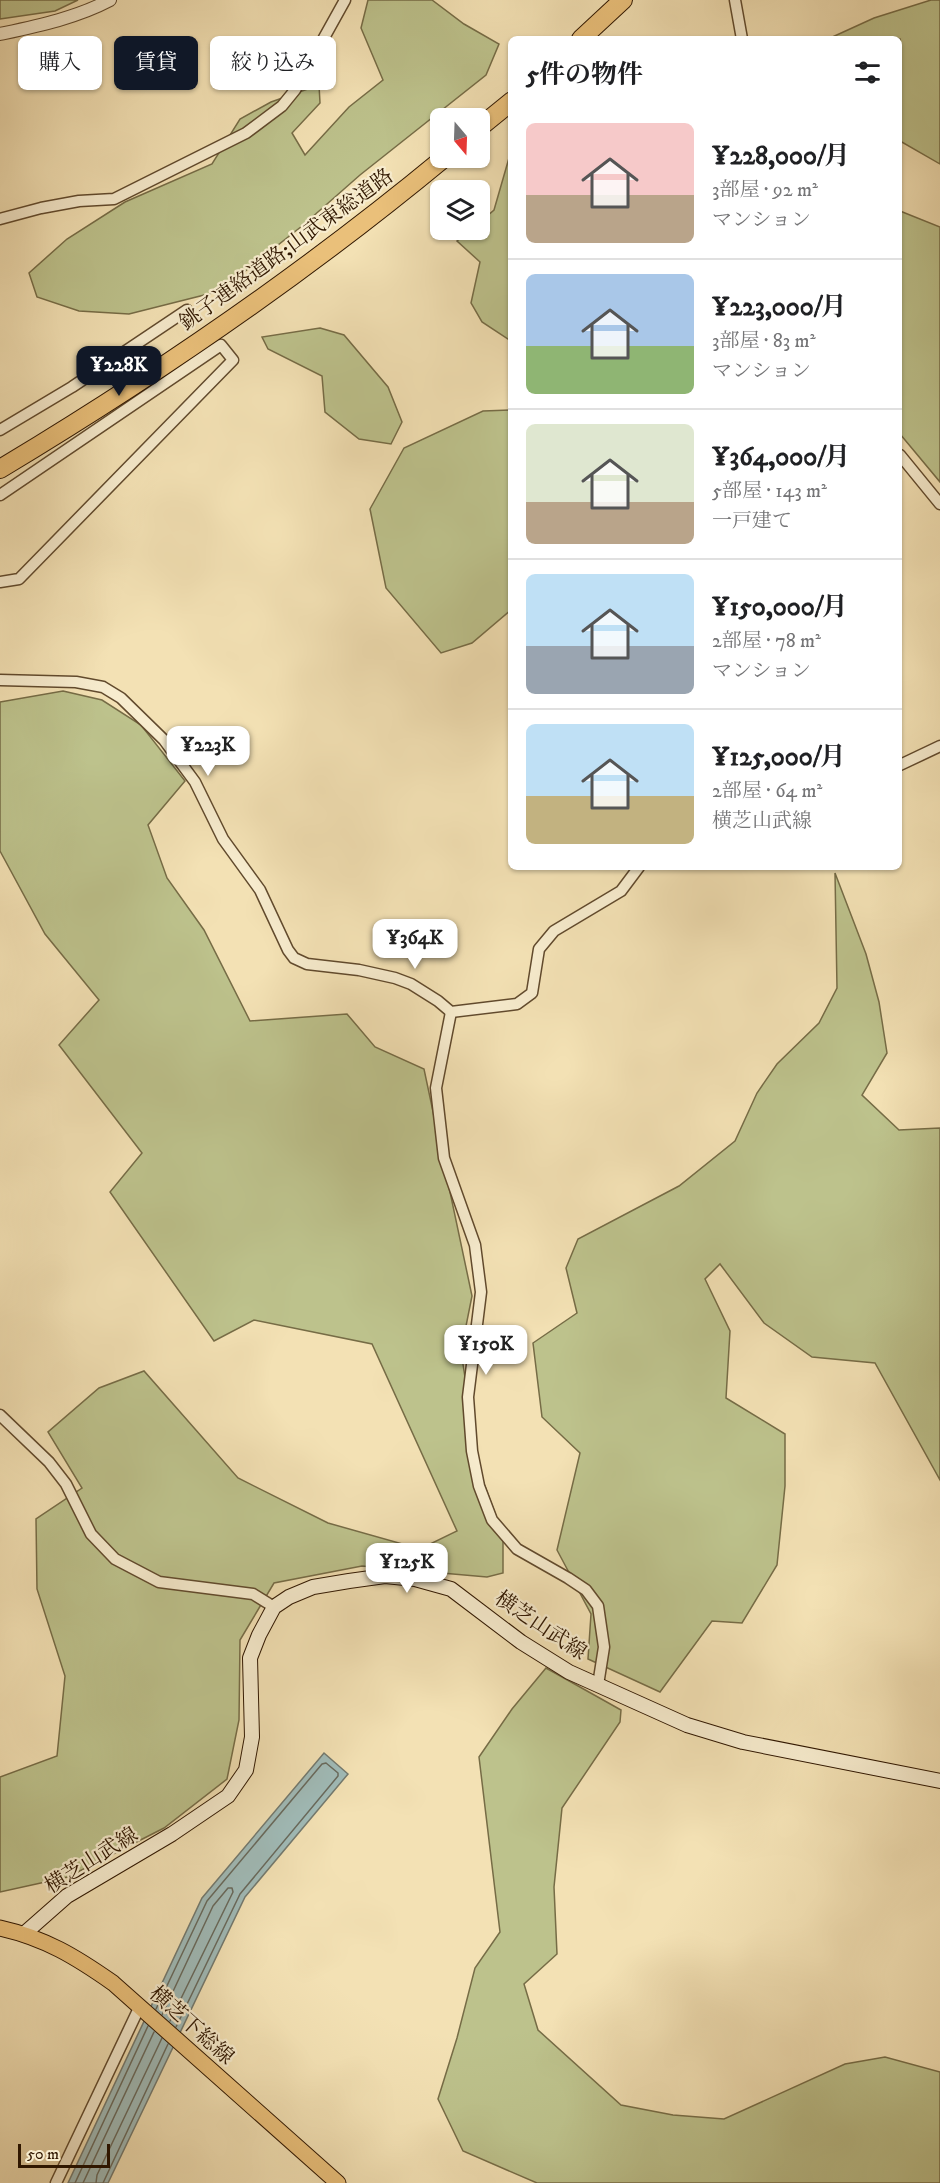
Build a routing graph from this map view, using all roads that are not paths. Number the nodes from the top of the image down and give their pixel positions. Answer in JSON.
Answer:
{"nodes":[{"id":1,"x":110,"y":0,"type":"edge"},
{"id":2,"x":345,"y":0,"type":"edge"},
{"id":3,"x":623,"y":0,"type":"edge"},
{"id":4,"x":735,"y":0,"type":"edge"},
{"id":5,"x":0,"y":34,"type":"edge"},
{"id":6,"x":584,"y":36,"type":"edge"},
{"id":7,"x":741,"y":36,"type":"edge"},
{"id":8,"x":508,"y":104,"type":"edge"},
{"id":9,"x":490,"y":120,"type":"edge"},
{"id":10,"x":431,"y":168,"type":"edge"},
{"id":11,"x":0,"y":219,"type":"edge"},
{"id":12,"x":187,"y":310,"type":"dead end"},
{"id":13,"x":0,"y":430,"type":"edge"},
{"id":14,"x":902,"y":457,"type":"edge"},
{"id":15,"x":0,"y":469,"type":"edge"},
{"id":16,"x":0,"y":495,"type":"edge"},
{"id":17,"x":940,"y":504,"type":"edge"},
{"id":18,"x":0,"y":582,"type":"edge"},
{"id":19,"x":0,"y":680,"type":"edge"},
{"id":20,"x":940,"y":746,"type":"edge"},
{"id":21,"x":902,"y":764,"type":"edge"},
{"id":22,"x":637,"y":870,"type":"edge"},
{"id":23,"x":451,"y":1012,"type":"junction"},
{"id":24,"x":0,"y":1415,"type":"edge"},
{"id":25,"x":274,"y":1607,"type":"junction"},
{"id":26,"x":598,"y":1685,"type":"junction"},
{"id":27,"x":940,"y":1781,"type":"edge"},
{"id":28,"x":0,"y":1928,"type":"edge"},
{"id":29,"x":25,"y":1934,"type":"junction"},
{"id":30,"x":140,"y":2006,"type":"junction"},
{"id":31,"x":56,"y":2183,"type":"edge"},
{"id":32,"x":338,"y":2183,"type":"edge"}],
"edges":[{"from":1,"to":5,"type":"street"},
{"from":2,"to":11,"type":"street"},
{"from":3,"to":6,"type":"highway"},
{"from":4,"to":7,"type":"street"},
{"from":8,"to":9,"type":"highway"},
{"from":10,"to":15,"type":"highway","name":"銚子連絡道路;山武東総道路"},
{"from":12,"to":13,"type":"street"},
{"from":14,"to":17,"type":"street"},
{"from":16,"to":18,"type":"street"},
{"from":19,"to":23,"type":"street"},
{"from":20,"to":21,"type":"street"},
{"from":22,"to":23,"type":"street"},
{"from":23,"to":26,"type":"street"},
{"from":24,"to":25,"type":"street"},
{"from":25,"to":26,"type":"main road","name":"横芝山武線"},
{"from":25,"to":29,"type":"main road","name":"横芝山武線"},
{"from":26,"to":27,"type":"main road","name":"横芝山武線"},
{"from":28,"to":29,"type":"main road","name":"横芝下総線"},
{"from":29,"to":30,"type":"main road","name":"横芝下総線"},
{"from":30,"to":31,"type":"street"},
{"from":30,"to":32,"type":"main road","name":"横芝下総線"}]}
